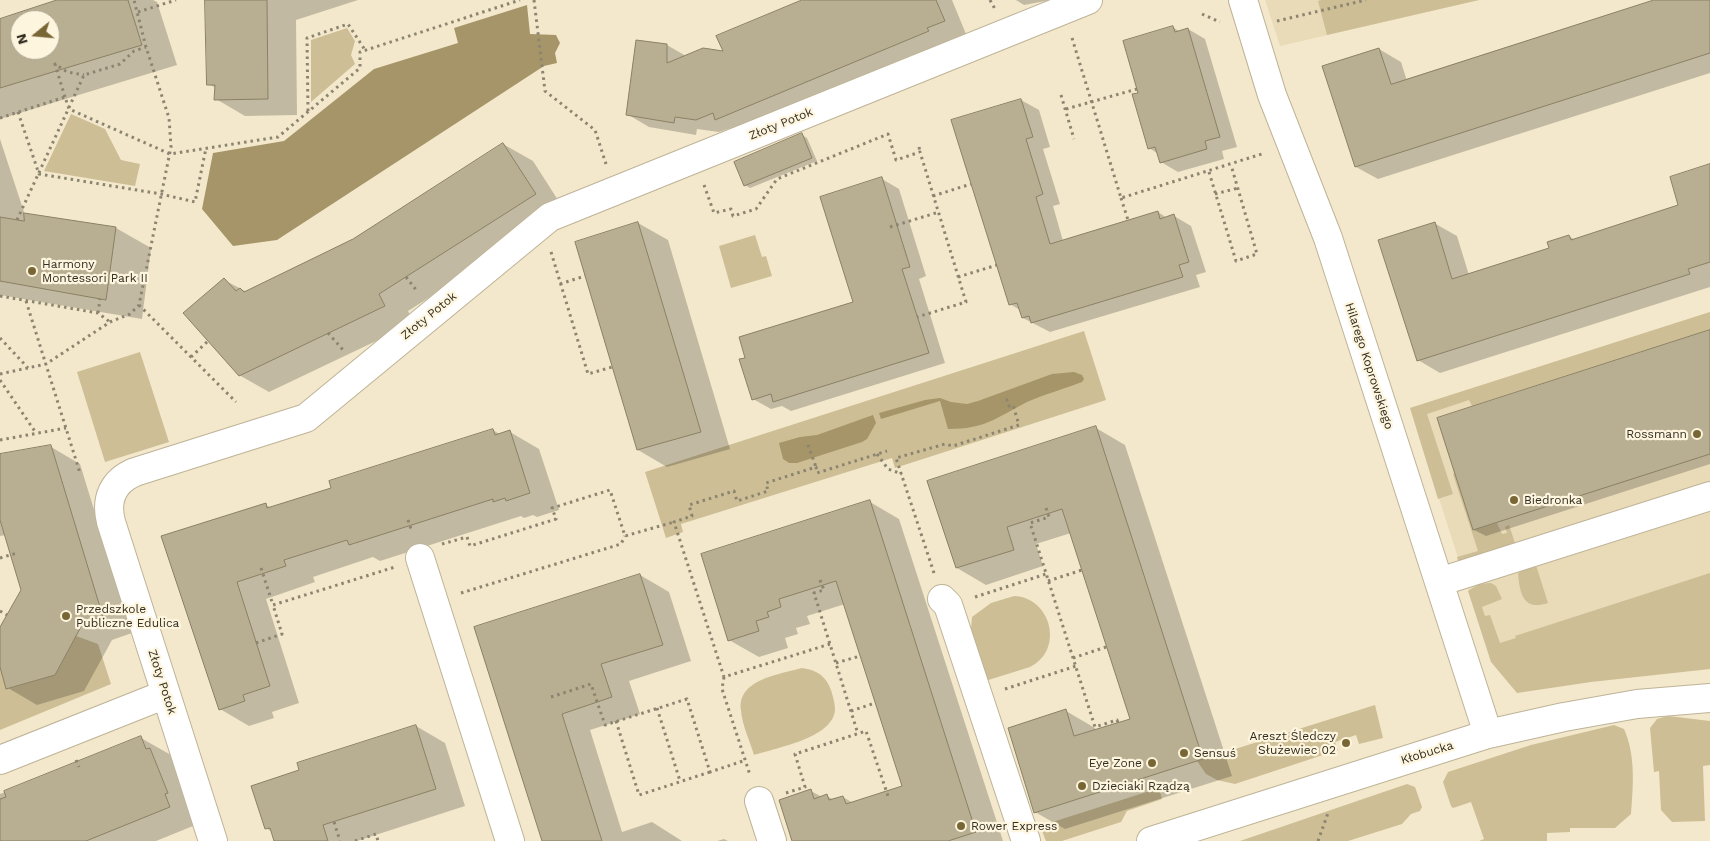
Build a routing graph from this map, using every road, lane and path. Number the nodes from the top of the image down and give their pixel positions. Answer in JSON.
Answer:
{"nodes":[{"id":1,"x":134,"y":0,"type":"edge"},
{"id":2,"x":176,"y":0,"type":"edge"},
{"id":3,"x":520,"y":0,"type":"edge"},
{"id":4,"x":1088,"y":0,"type":"edge"},
{"id":5,"x":1243,"y":0,"type":"edge"},
{"id":6,"x":1366,"y":0,"type":"edge"},
{"id":7,"x":534,"y":1,"type":"edge"},
{"id":8,"x":138,"y":12,"type":"junction"},
{"id":9,"x":1202,"y":14,"type":"dead end"},
{"id":10,"x":1276,"y":22,"type":"dead end"},
{"id":11,"x":1225,"y":25,"type":"dead end"},
{"id":12,"x":1071,"y":35,"type":"dead end"},
{"id":13,"x":146,"y":47,"type":"junction"},
{"id":14,"x":365,"y":50,"type":"junction"},
{"id":15,"x":84,"y":75,"type":"junction"},
{"id":16,"x":1137,"y":89,"type":"dead end"},
{"id":17,"x":1062,"y":95,"type":"dead end"},
{"id":18,"x":65,"y":96,"type":"junction"},
{"id":19,"x":1091,"y":102,"type":"junction"},
{"id":20,"x":69,"y":108,"type":"junction"},
{"id":21,"x":1066,"y":109,"type":"junction"},
{"id":22,"x":18,"y":112,"type":"junction"},
{"id":23,"x":308,"y":112,"type":"junction"},
{"id":24,"x":0,"y":118,"type":"edge"},
{"id":25,"x":1074,"y":139,"type":"dead end"},
{"id":26,"x":919,"y":147,"type":"dead end"},
{"id":27,"x":206,"y":148,"type":"junction"},
{"id":28,"x":920,"y":152,"type":"junction"},
{"id":29,"x":170,"y":154,"type":"junction"},
{"id":30,"x":1258,"y":157,"type":"dead end"},
{"id":31,"x":1231,"y":165,"type":"junction"},
{"id":32,"x":607,"y":167,"type":"dead end"},
{"id":33,"x":1209,"y":172,"type":"junction"},
{"id":34,"x":39,"y":174,"type":"junction"},
{"id":35,"x":703,"y":181,"type":"dead end"},
{"id":36,"x":972,"y":184,"type":"dead end"},
{"id":37,"x":1238,"y":188,"type":"junction"},
{"id":38,"x":161,"y":194,"type":"junction"},
{"id":39,"x":1215,"y":194,"type":"junction"},
{"id":40,"x":934,"y":196,"type":"junction"},
{"id":41,"x":1121,"y":198,"type":"junction"},
{"id":42,"x":939,"y":212,"type":"junction"},
{"id":43,"x":17,"y":220,"type":"dead end"},
{"id":44,"x":1128,"y":220,"type":"dead end"},
{"id":45,"x":890,"y":227,"type":"dead end"},
{"id":46,"x":550,"y":252,"type":"dead end"},
{"id":47,"x":997,"y":265,"type":"dead end"},
{"id":48,"x":585,"y":276,"type":"dead end"},
{"id":49,"x":958,"y":277,"type":"junction"},
{"id":50,"x":560,"y":284,"type":"junction"},
{"id":51,"x":0,"y":296,"type":"edge"},
{"id":52,"x":100,"y":299,"type":"dead end"},
{"id":53,"x":26,"y":300,"type":"junction"},
{"id":54,"x":139,"y":305,"type":"junction"},
{"id":55,"x":98,"y":313,"type":"junction"},
{"id":56,"x":917,"y":316,"type":"dead end"},
{"id":57,"x":110,"y":322,"type":"junction"},
{"id":58,"x":328,"y":333,"type":"dead end"},
{"id":59,"x":0,"y":338,"type":"edge"},
{"id":60,"x":208,"y":341,"type":"dead end"},
{"id":61,"x":346,"y":354,"type":"dead end"},
{"id":62,"x":191,"y":357,"type":"junction"},
{"id":63,"x":46,"y":364,"type":"junction"},
{"id":64,"x":612,"y":367,"type":"dead end"},
{"id":65,"x":28,"y":368,"type":"junction"},
{"id":66,"x":0,"y":374,"type":"edge"},
{"id":67,"x":0,"y":380,"type":"edge"},
{"id":68,"x":236,"y":402,"type":"dead end"},
{"id":69,"x":1002,"y":402,"type":"dead end"},
{"id":70,"x":66,"y":428,"type":"junction"},
{"id":71,"x":36,"y":433,"type":"junction"},
{"id":72,"x":0,"y":440,"type":"edge"},
{"id":73,"x":808,"y":445,"type":"dead end"},
{"id":74,"x":887,"y":451,"type":"dead end"},
{"id":75,"x":877,"y":454,"type":"junction"},
{"id":76,"x":816,"y":467,"type":"junction"},
{"id":77,"x":80,"y":473,"type":"dead end"},
{"id":78,"x":902,"y":474,"type":"junction"},
{"id":79,"x":1710,"y":496,"type":"edge"},
{"id":80,"x":1046,"y":508,"type":"dead end"},
{"id":81,"x":674,"y":522,"type":"junction"},
{"id":82,"x":625,"y":536,"type":"junction"},
{"id":83,"x":17,"y":554,"type":"dead end"},
{"id":84,"x":0,"y":558,"type":"edge"},
{"id":85,"x":420,"y":558,"type":"junction"},
{"id":86,"x":261,"y":568,"type":"dead end"},
{"id":87,"x":1082,"y":570,"type":"dead end"},
{"id":88,"x":1046,"y":574,"type":"junction"},
{"id":89,"x":820,"y":580,"type":"dead end"},
{"id":90,"x":1048,"y":581,"type":"junction"},
{"id":91,"x":1439,"y":582,"type":"junction"},
{"id":92,"x":434,"y":602,"type":"junction"},
{"id":93,"x":945,"y":602,"type":"junction"},
{"id":94,"x":273,"y":605,"type":"junction"},
{"id":95,"x":0,"y":611,"type":"edge"},
{"id":96,"x":7,"y":615,"type":"dead end"},
{"id":97,"x":256,"y":643,"type":"dead end"},
{"id":98,"x":830,"y":644,"type":"junction"},
{"id":99,"x":1106,"y":646,"type":"dead end"},
{"id":100,"x":860,"y":656,"type":"dead end"},
{"id":101,"x":1073,"y":658,"type":"junction"},
{"id":102,"x":836,"y":663,"type":"junction"},
{"id":103,"x":1076,"y":666,"type":"junction"},
{"id":104,"x":724,"y":677,"type":"junction"},
{"id":105,"x":166,"y":694,"type":"junction"},
{"id":106,"x":551,"y":697,"type":"dead end"},
{"id":107,"x":979,"y":697,"type":"junction"},
{"id":108,"x":1710,"y":698,"type":"edge"},
{"id":109,"x":875,"y":703,"type":"dead end"},
{"id":110,"x":657,"y":708,"type":"junction"},
{"id":111,"x":852,"y":711,"type":"junction"},
{"id":112,"x":616,"y":722,"type":"junction"},
{"id":113,"x":1118,"y":722,"type":"dead end"},
{"id":114,"x":858,"y":734,"type":"junction"},
{"id":115,"x":1488,"y":734,"type":"junction"},
{"id":116,"x":0,"y":760,"type":"edge"},
{"id":117,"x":746,"y":760,"type":"junction"},
{"id":118,"x":710,"y":772,"type":"junction"},
{"id":119,"x":680,"y":781,"type":"junction"},
{"id":120,"x":888,"y":796,"type":"dead end"},
{"id":121,"x":759,"y":801,"type":"junction"},
{"id":122,"x":1331,"y":806,"type":"dead end"},
{"id":123,"x":334,"y":822,"type":"dead end"},
{"id":124,"x":213,"y":841,"type":"edge"},
{"id":125,"x":340,"y":841,"type":"edge"},
{"id":126,"x":355,"y":841,"type":"edge"},
{"id":127,"x":378,"y":841,"type":"edge"},
{"id":128,"x":510,"y":841,"type":"edge"},
{"id":129,"x":772,"y":841,"type":"edge"},
{"id":130,"x":1026,"y":841,"type":"edge"},
{"id":131,"x":1151,"y":841,"type":"edge"},
{"id":132,"x":1318,"y":841,"type":"edge"}],
"edges":[{"from":1,"to":8,"type":"path"},
{"from":2,"to":8,"type":"path"},
{"from":3,"to":14,"type":"path"},
{"from":4,"to":105,"type":"street","name":"Złoty Potok"},
{"from":5,"to":91,"type":"street","name":"Hilarego Koprowskiego"},
{"from":6,"to":10,"type":"path"},
{"from":7,"to":32,"type":"path"},
{"from":8,"to":13,"type":"path"},
{"from":9,"to":11,"type":"path"},
{"from":12,"to":19,"type":"path"},
{"from":13,"to":15,"type":"path"},
{"from":13,"to":29,"type":"path"},
{"from":14,"to":23,"type":"path"},
{"from":14,"to":23,"type":"path"},
{"from":15,"to":18,"type":"path"},
{"from":15,"to":20,"type":"path"},
{"from":16,"to":19,"type":"path"},
{"from":17,"to":21,"type":"path"},
{"from":18,"to":20,"type":"path"},
{"from":18,"to":22,"type":"path"},
{"from":19,"to":21,"type":"path"},
{"from":19,"to":41,"type":"path"},
{"from":20,"to":29,"type":"path"},
{"from":20,"to":34,"type":"path"},
{"from":21,"to":25,"type":"path"},
{"from":22,"to":24,"type":"path"},
{"from":22,"to":34,"type":"path"},
{"from":23,"to":27,"type":"path"},
{"from":26,"to":28,"type":"path"},
{"from":27,"to":29,"type":"path"},
{"from":27,"to":38,"type":"path"},
{"from":28,"to":35,"type":"path"},
{"from":28,"to":40,"type":"path"},
{"from":29,"to":38,"type":"path"},
{"from":30,"to":31,"type":"path"},
{"from":31,"to":33,"type":"path"},
{"from":31,"to":37,"type":"path"},
{"from":33,"to":39,"type":"path"},
{"from":33,"to":41,"type":"path"},
{"from":34,"to":38,"type":"path"},
{"from":34,"to":43,"type":"path"},
{"from":36,"to":40,"type":"path"},
{"from":37,"to":39,"type":"path"},
{"from":37,"to":39,"type":"path"},
{"from":38,"to":54,"type":"path"},
{"from":40,"to":42,"type":"path"},
{"from":41,"to":44,"type":"path"},
{"from":42,"to":45,"type":"path"},
{"from":42,"to":49,"type":"path"},
{"from":46,"to":50,"type":"path"},
{"from":47,"to":49,"type":"path"},
{"from":48,"to":50,"type":"path"},
{"from":49,"to":56,"type":"path"},
{"from":50,"to":64,"type":"path"},
{"from":51,"to":53,"type":"path"},
{"from":52,"to":55,"type":"path"},
{"from":53,"to":55,"type":"path"},
{"from":53,"to":63,"type":"path"},
{"from":54,"to":57,"type":"path"},
{"from":54,"to":62,"type":"path"},
{"from":55,"to":57,"type":"path"},
{"from":57,"to":63,"type":"path"},
{"from":58,"to":61,"type":"path"},
{"from":59,"to":65,"type":"path"},
{"from":60,"to":62,"type":"path"},
{"from":62,"to":68,"type":"path"},
{"from":63,"to":65,"type":"path"},
{"from":63,"to":70,"type":"path"},
{"from":65,"to":66,"type":"path"},
{"from":67,"to":71,"type":"path"},
{"from":69,"to":78,"type":"path"},
{"from":70,"to":71,"type":"path"},
{"from":70,"to":77,"type":"path"},
{"from":71,"to":72,"type":"path"},
{"from":73,"to":76,"type":"path"},
{"from":74,"to":75,"type":"path"},
{"from":75,"to":76,"type":"path"},
{"from":75,"to":78,"type":"path"},
{"from":76,"to":81,"type":"path"},
{"from":78,"to":93,"type":"path"},
{"from":79,"to":91,"type":"street"},
{"from":80,"to":88,"type":"path"},
{"from":81,"to":82,"type":"path"},
{"from":81,"to":104,"type":"path"},
{"from":82,"to":85,"type":"path"},
{"from":82,"to":92,"type":"path"},
{"from":83,"to":84,"type":"path"},
{"from":85,"to":92,"type":"street"},
{"from":85,"to":94,"type":"path"},
{"from":86,"to":94,"type":"path"},
{"from":87,"to":90,"type":"path"},
{"from":88,"to":90,"type":"path"},
{"from":88,"to":93,"type":"path"},
{"from":89,"to":98,"type":"path"},
{"from":90,"to":101,"type":"path"},
{"from":91,"to":115,"type":"street","name":"Hilarego Koprowskiego"},
{"from":92,"to":128,"type":"street"},
{"from":93,"to":107,"type":"street"},
{"from":94,"to":97,"type":"path"},
{"from":95,"to":96,"type":"path"},
{"from":98,"to":102,"type":"path"},
{"from":98,"to":104,"type":"path"},
{"from":99,"to":101,"type":"path"},
{"from":100,"to":102,"type":"path"},
{"from":101,"to":103,"type":"path"},
{"from":102,"to":111,"type":"path"},
{"from":103,"to":107,"type":"path"},
{"from":103,"to":113,"type":"path"},
{"from":104,"to":117,"type":"path"},
{"from":105,"to":116,"type":"street"},
{"from":105,"to":124,"type":"street","name":"Złoty Potok"},
{"from":106,"to":112,"type":"path"},
{"from":107,"to":130,"type":"street"},
{"from":108,"to":115,"type":"street","name":"Kłobucka"},
{"from":109,"to":111,"type":"path"},
{"from":110,"to":112,"type":"path"},
{"from":110,"to":118,"type":"path"},
{"from":110,"to":119,"type":"path"},
{"from":111,"to":114,"type":"path"},
{"from":112,"to":119,"type":"path"},
{"from":114,"to":120,"type":"path"},
{"from":114,"to":121,"type":"path"},
{"from":115,"to":131,"type":"street","name":"Kłobucka"},
{"from":117,"to":118,"type":"path"},
{"from":117,"to":121,"type":"path"},
{"from":118,"to":119,"type":"path"},
{"from":121,"to":129,"type":"street"},
{"from":122,"to":132,"type":"path"},
{"from":123,"to":125,"type":"path"},
{"from":126,"to":127,"type":"path"}]}
